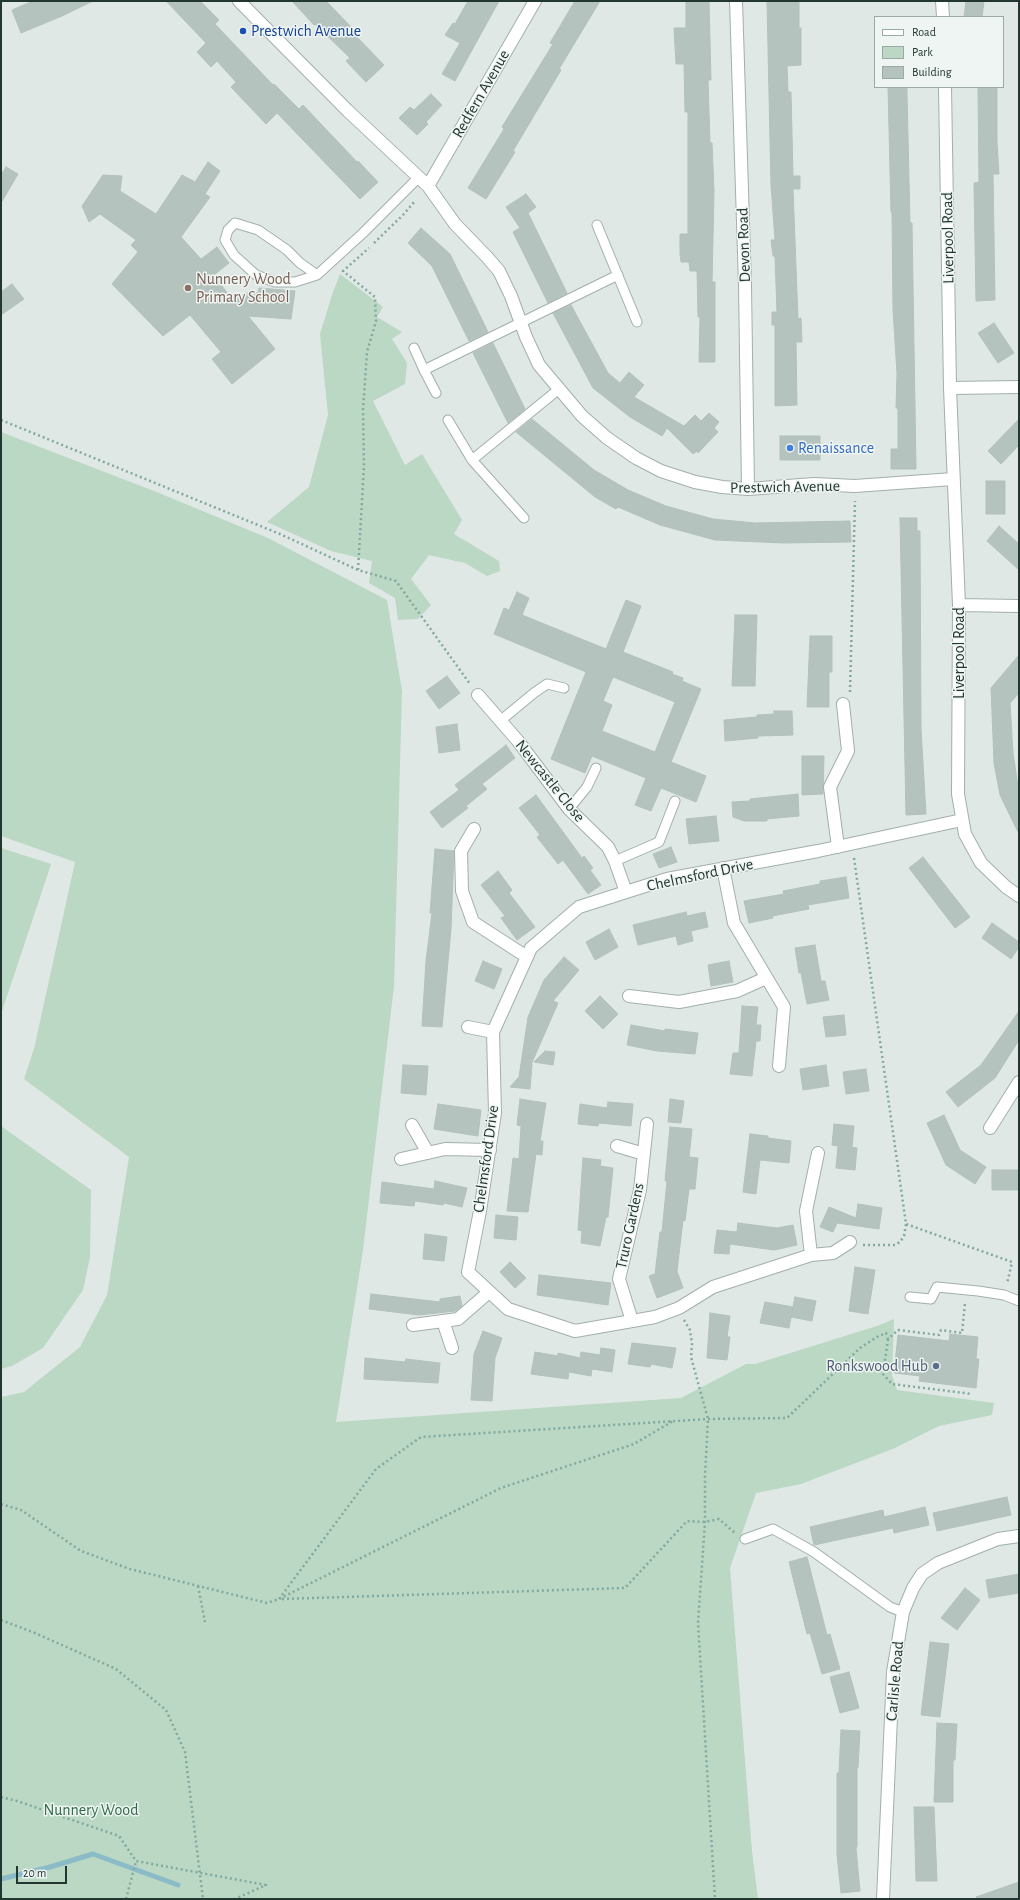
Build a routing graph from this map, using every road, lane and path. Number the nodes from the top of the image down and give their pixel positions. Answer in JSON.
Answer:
{"nodes":[{"id":1,"x":239,"y":1,"type":"edge"},
{"id":2,"x":535,"y":1,"type":"edge"},
{"id":3,"x":736,"y":1,"type":"edge"},
{"id":4,"x":942,"y":1,"type":"edge"},
{"id":5,"x":943,"y":16,"type":"edge"},
{"id":6,"x":945,"y":88,"type":"edge"},
{"id":7,"x":418,"y":178,"type":"junction"},
{"id":8,"x":428,"y":186,"type":"junction"},
{"id":9,"x":597,"y":225,"type":"dead end"},
{"id":10,"x":316,"y":275,"type":"junction"},
{"id":11,"x":618,"y":275,"type":"junction"},
{"id":12,"x":637,"y":322,"type":"dead end"},
{"id":13,"x":521,"y":324,"type":"junction"},
{"id":14,"x":414,"y":348,"type":"dead end"},
{"id":15,"x":424,"y":370,"type":"junction"},
{"id":16,"x":1019,"y":387,"type":"edge"},
{"id":17,"x":950,"y":388,"type":"junction"},
{"id":18,"x":559,"y":389,"type":"junction"},
{"id":19,"x":436,"y":393,"type":"dead end"},
{"id":20,"x":1,"y":420,"type":"edge"},
{"id":21,"x":448,"y":420,"type":"dead end"},
{"id":22,"x":472,"y":460,"type":"junction"},
{"id":23,"x":953,"y":479,"type":"junction"},
{"id":24,"x":855,"y":486,"type":"junction"},
{"id":25,"x":748,"y":489,"type":"junction"},
{"id":26,"x":524,"y":518,"type":"dead end"},
{"id":27,"x":358,"y":570,"type":"junction"},
{"id":28,"x":959,"y":605,"type":"junction"},
{"id":29,"x":1019,"y":606,"type":"edge"},
{"id":30,"x":564,"y":688,"type":"dead end"},
{"id":31,"x":478,"y":695,"type":"joint"},
{"id":32,"x":847,"y":700,"type":"joint"},
{"id":33,"x":500,"y":721,"type":"junction"},
{"id":34,"x":596,"y":768,"type":"dead end"},
{"id":35,"x":675,"y":801,"type":"dead end"},
{"id":36,"x":569,"y":809,"type":"junction"},
{"id":37,"x":962,"y":820,"type":"junction"},
{"id":38,"x":474,"y":829,"type":"dead end"},
{"id":39,"x":852,"y":844,"type":"junction"},
{"id":40,"x":838,"y":847,"type":"junction"},
{"id":41,"x":615,"y":861,"type":"junction"},
{"id":42,"x":723,"y":868,"type":"junction"},
{"id":43,"x":626,"y":892,"type":"junction"},
{"id":44,"x":1019,"y":896,"type":"edge"},
{"id":45,"x":527,"y":957,"type":"junction"},
{"id":46,"x":766,"y":978,"type":"junction"},
{"id":47,"x":629,"y":996,"type":"dead end"},
{"id":48,"x":468,"y":1027,"type":"dead end"},
{"id":49,"x":493,"y":1032,"type":"junction"},
{"id":50,"x":779,"y":1066,"type":"dead end"},
{"id":51,"x":1019,"y":1082,"type":"edge"},
{"id":52,"x":647,"y":1124,"type":"dead end"},
{"id":53,"x":412,"y":1125,"type":"dead end"},
{"id":54,"x":990,"y":1128,"type":"dead end"},
{"id":55,"x":617,"y":1146,"type":"dead end"},
{"id":56,"x":490,"y":1150,"type":"junction"},
{"id":57,"x":428,"y":1153,"type":"junction"},
{"id":58,"x":818,"y":1153,"type":"dead end"},
{"id":59,"x":644,"y":1154,"type":"junction"},
{"id":60,"x":401,"y":1158,"type":"dead end"},
{"id":61,"x":906,"y":1224,"type":"junction"},
{"id":62,"x":850,"y":1242,"type":"joint"},
{"id":63,"x":811,"y":1255,"type":"junction"},
{"id":64,"x":967,"y":1290,"type":"junction"},
{"id":65,"x":489,"y":1292,"type":"junction"},
{"id":66,"x":1004,"y":1295,"type":"junction"},
{"id":67,"x":910,"y":1297,"type":"dead end"},
{"id":68,"x":1019,"y":1301,"type":"edge"},
{"id":69,"x":679,"y":1308,"type":"junction"},
{"id":70,"x":442,"y":1321,"type":"junction"},
{"id":71,"x":632,"y":1321,"type":"junction"},
{"id":72,"x":413,"y":1325,"type":"dead end"},
{"id":73,"x":888,"y":1339,"type":"junction"},
{"id":74,"x":452,"y":1348,"type":"dead end"},
{"id":75,"x":972,"y":1394,"type":"dead end"},
{"id":76,"x":708,"y":1419,"type":"junction"},
{"id":77,"x":675,"y":1420,"type":"junction"},
{"id":78,"x":1,"y":1504,"type":"edge"},
{"id":79,"x":705,"y":1522,"type":"junction"},
{"id":80,"x":1019,"y":1536,"type":"edge"},
{"id":81,"x":745,"y":1539,"type":"joint"},
{"id":82,"x":198,"y":1586,"type":"junction"},
{"id":83,"x":279,"y":1599,"type":"junction"},
{"id":84,"x":903,"y":1612,"type":"junction"},
{"id":85,"x":1,"y":1620,"type":"edge"},
{"id":86,"x":205,"y":1622,"type":"dead end"},
{"id":87,"x":1,"y":1797,"type":"edge"},
{"id":88,"x":136,"y":1861,"type":"junction"},
{"id":89,"x":200,"y":1871,"type":"junction"},
{"id":90,"x":126,"y":1899,"type":"edge"},
{"id":91,"x":203,"y":1899,"type":"edge"},
{"id":92,"x":235,"y":1899,"type":"edge"},
{"id":93,"x":715,"y":1899,"type":"edge"},
{"id":94,"x":883,"y":1899,"type":"edge"}],
"edges":[{"from":1,"to":7,"type":"street","name":"Prestwich Avenue"},
{"from":2,"to":8,"type":"street","name":"Redfern Avenue"},
{"from":3,"to":25,"type":"street","name":"Devon Road"},
{"from":4,"to":5,"type":"street"},
{"from":6,"to":17,"type":"street","name":"Liverpool Road"},
{"from":7,"to":8,"type":"street","name":"Prestwich Avenue"},
{"from":7,"to":10,"type":"lane"},
{"from":8,"to":13,"type":"street","name":"Prestwich Avenue"},
{"from":8,"to":27,"type":"path"},
{"from":9,"to":11,"type":"lane"},
{"from":10,"to":10,"type":"lane"},
{"from":11,"to":12,"type":"lane"},
{"from":11,"to":13,"type":"lane"},
{"from":13,"to":15,"type":"lane"},
{"from":13,"to":18,"type":"street","name":"Prestwich Avenue"},
{"from":14,"to":15,"type":"lane"},
{"from":15,"to":19,"type":"lane"},
{"from":16,"to":17,"type":"street"},
{"from":17,"to":23,"type":"street","name":"Liverpool Road"},
{"from":18,"to":22,"type":"lane"},
{"from":18,"to":25,"type":"street","name":"Prestwich Avenue"},
{"from":20,"to":27,"type":"path"},
{"from":21,"to":22,"type":"lane"},
{"from":22,"to":26,"type":"lane"},
{"from":23,"to":24,"type":"street","name":"Prestwich Avenue"},
{"from":23,"to":28,"type":"street","name":"Liverpool Road"},
{"from":24,"to":25,"type":"street","name":"Prestwich Avenue"},
{"from":24,"to":32,"type":"path"},
{"from":27,"to":31,"type":"path"},
{"from":28,"to":29,"type":"street"},
{"from":28,"to":37,"type":"street","name":"Liverpool Road"},
{"from":30,"to":33,"type":"lane"},
{"from":31,"to":33,"type":"street","name":"Newcastle Close"},
{"from":32,"to":40,"type":"street"},
{"from":33,"to":36,"type":"street","name":"Newcastle Close"},
{"from":34,"to":36,"type":"lane"},
{"from":35,"to":41,"type":"lane"},
{"from":36,"to":41,"type":"street","name":"Newcastle Close"},
{"from":37,"to":39,"type":"street","name":"Chelmsford Drive"},
{"from":37,"to":44,"type":"street","name":"Liverpool Road"},
{"from":38,"to":45,"type":"street"},
{"from":39,"to":40,"type":"street","name":"Chelmsford Drive"},
{"from":39,"to":61,"type":"path"},
{"from":40,"to":42,"type":"street","name":"Chelmsford Drive"},
{"from":41,"to":43,"type":"street","name":"Newcastle Close"},
{"from":42,"to":43,"type":"street","name":"Chelmsford Drive"},
{"from":42,"to":46,"type":"street"},
{"from":43,"to":45,"type":"street","name":"Chelmsford Drive"},
{"from":45,"to":49,"type":"street","name":"Chelmsford Drive"},
{"from":46,"to":47,"type":"street"},
{"from":46,"to":50,"type":"street"},
{"from":48,"to":49,"type":"street"},
{"from":49,"to":56,"type":"street","name":"Chelmsford Drive"},
{"from":51,"to":54,"type":"street"},
{"from":52,"to":59,"type":"street","name":"Truro Gardens"},
{"from":53,"to":57,"type":"street"},
{"from":55,"to":59,"type":"street"},
{"from":56,"to":57,"type":"street"},
{"from":56,"to":65,"type":"street","name":"Chelmsford Drive"},
{"from":57,"to":60,"type":"street"},
{"from":58,"to":63,"type":"street"},
{"from":59,"to":71,"type":"street","name":"Truro Gardens"},
{"from":61,"to":62,"type":"path"},
{"from":61,"to":66,"type":"path"},
{"from":62,"to":63,"type":"street","name":"Chelmsford Drive"},
{"from":63,"to":69,"type":"street","name":"Chelmsford Drive"},
{"from":64,"to":66,"type":"lane"},
{"from":64,"to":67,"type":"lane"},
{"from":64,"to":73,"type":"path"},
{"from":65,"to":70,"type":"street"},
{"from":65,"to":71,"type":"street","name":"Chelmsford Drive"},
{"from":66,"to":68,"type":"lane"},
{"from":69,"to":71,"type":"street","name":"Chelmsford Drive"},
{"from":69,"to":76,"type":"path"},
{"from":70,"to":72,"type":"street"},
{"from":70,"to":74,"type":"street"},
{"from":73,"to":75,"type":"path"},
{"from":73,"to":76,"type":"path"},
{"from":76,"to":77,"type":"path"},
{"from":76,"to":79,"type":"path"},
{"from":77,"to":83,"type":"path"},
{"from":77,"to":83,"type":"path"},
{"from":78,"to":82,"type":"path"},
{"from":79,"to":81,"type":"path"},
{"from":79,"to":83,"type":"path"},
{"from":79,"to":93,"type":"path"},
{"from":80,"to":84,"type":"street","name":"Carlisle Road"},
{"from":81,"to":84,"type":"lane"},
{"from":82,"to":83,"type":"path"},
{"from":82,"to":86,"type":"path"},
{"from":84,"to":94,"type":"street","name":"Carlisle Road"},
{"from":85,"to":89,"type":"path"},
{"from":87,"to":88,"type":"path"},
{"from":88,"to":89,"type":"path"},
{"from":88,"to":90,"type":"path"},
{"from":89,"to":91,"type":"path"},
{"from":89,"to":92,"type":"path"}]}
